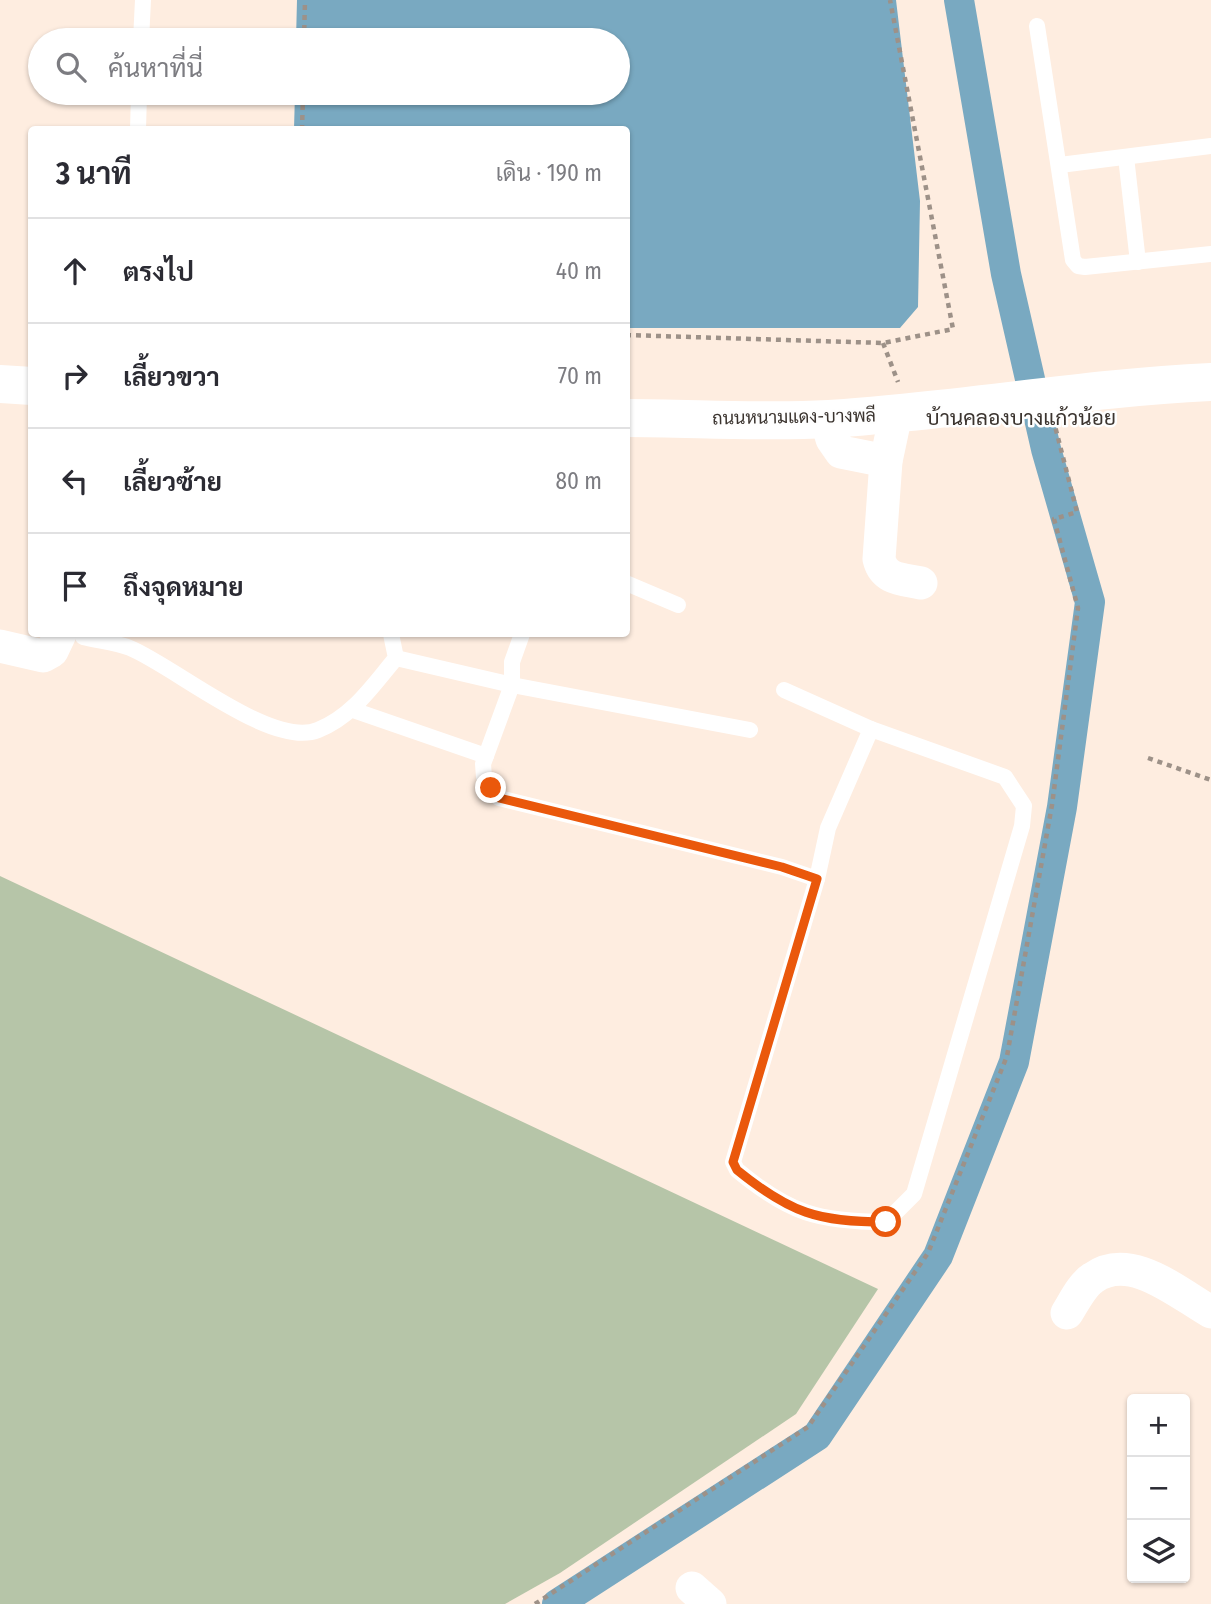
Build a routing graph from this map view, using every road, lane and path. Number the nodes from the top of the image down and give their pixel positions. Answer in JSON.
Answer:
{"nodes":[{"id":1,"x":143,"y":0,"type":"edge"},
{"id":2,"x":305,"y":0,"type":"edge"},
{"id":3,"x":890,"y":0,"type":"edge"},
{"id":4,"x":1037,"y":26,"type":"dead end"},
{"id":5,"x":142,"y":28,"type":"edge"},
{"id":6,"x":304,"y":28,"type":"edge"},
{"id":7,"x":139,"y":105,"type":"edge"},
{"id":8,"x":303,"y":105,"type":"edge"},
{"id":9,"x":138,"y":126,"type":"edge"},
{"id":10,"x":302,"y":126,"type":"edge"},
{"id":11,"x":1211,"y":146,"type":"edge"},
{"id":12,"x":1126,"y":157,"type":"junction"},
{"id":13,"x":1060,"y":165,"type":"junction"},
{"id":14,"x":1211,"y":254,"type":"edge"},
{"id":15,"x":1138,"y":262,"type":"junction"},
{"id":16,"x":630,"y":335,"type":"edge"},
{"id":17,"x":1211,"y":383,"type":"edge"},
{"id":18,"x":0,"y":384,"type":"edge"},
{"id":19,"x":28,"y":386,"type":"edge"},
{"id":20,"x":1056,"y":404,"type":"junction"},
{"id":21,"x":896,"y":414,"type":"junction"},
{"id":22,"x":630,"y":418,"type":"edge"},
{"id":23,"x":825,"y":419,"type":"junction"},
{"id":24,"x":886,"y":461,"type":"junction"},
{"id":25,"x":1054,"y":519,"type":"dead end"},
{"id":26,"x":921,"y":583,"type":"dead end"},
{"id":27,"x":630,"y":585,"type":"edge"},
{"id":28,"x":678,"y":605,"type":"dead end"},
{"id":29,"x":70,"y":637,"type":"edge"},
{"id":30,"x":81,"y":637,"type":"edge"},
{"id":31,"x":392,"y":637,"type":"edge"},
{"id":32,"x":521,"y":637,"type":"edge"},
{"id":33,"x":0,"y":646,"type":"edge"},
{"id":34,"x":396,"y":658,"type":"junction"},
{"id":35,"x":512,"y":685,"type":"junction"},
{"id":36,"x":784,"y":690,"type":"dead end"},
{"id":37,"x":353,"y":710,"type":"junction"},
{"id":38,"x":871,"y":729,"type":"junction"},
{"id":39,"x":750,"y":730,"type":"dead end"},
{"id":40,"x":486,"y":757,"type":"junction"},
{"id":41,"x":1148,"y":758,"type":"dead end"},
{"id":42,"x":1211,"y":780,"type":"edge"},
{"id":43,"x":817,"y":879,"type":"junction"},
{"id":44,"x":1066,"y":1312,"type":"dead end"},
{"id":45,"x":1211,"y":1312,"type":"edge"}],
"edges":[{"from":1,"to":5,"type":"lane"},
{"from":2,"to":6,"type":"path"},
{"from":3,"to":16,"type":"path"},
{"from":4,"to":13,"type":"lane"},
{"from":7,"to":9,"type":"lane"},
{"from":8,"to":10,"type":"path"},
{"from":11,"to":12,"type":"lane"},
{"from":12,"to":13,"type":"lane"},
{"from":12,"to":15,"type":"lane"},
{"from":13,"to":15,"type":"lane"},
{"from":14,"to":15,"type":"lane"},
{"from":17,"to":20,"type":"main road","name":"ถนนหนามแดง-บางพลี"},
{"from":18,"to":19,"type":"main road"},
{"from":20,"to":21,"type":"main road","name":"ถนนหนามแดง-บางพลี"},
{"from":20,"to":25,"type":"path"},
{"from":21,"to":23,"type":"main road","name":"ถนนหนามแดง-บางพลี"},
{"from":21,"to":24,"type":"street"},
{"from":22,"to":23,"type":"main road","name":"ถนนหนามแดง-บางพลี"},
{"from":23,"to":24,"type":"street"},
{"from":24,"to":26,"type":"street"},
{"from":27,"to":28,"type":"lane"},
{"from":29,"to":33,"type":"street"},
{"from":30,"to":37,"type":"lane"},
{"from":31,"to":34,"type":"lane"},
{"from":32,"to":35,"type":"lane"},
{"from":34,"to":35,"type":"lane"},
{"from":34,"to":37,"type":"lane"},
{"from":35,"to":39,"type":"lane"},
{"from":35,"to":40,"type":"lane"},
{"from":36,"to":38,"type":"lane"},
{"from":37,"to":40,"type":"lane"},
{"from":38,"to":43,"type":"lane"},
{"from":38,"to":43,"type":"lane"},
{"from":40,"to":43,"type":"lane"},
{"from":41,"to":42,"type":"path"},
{"from":44,"to":45,"type":"street"}]}
